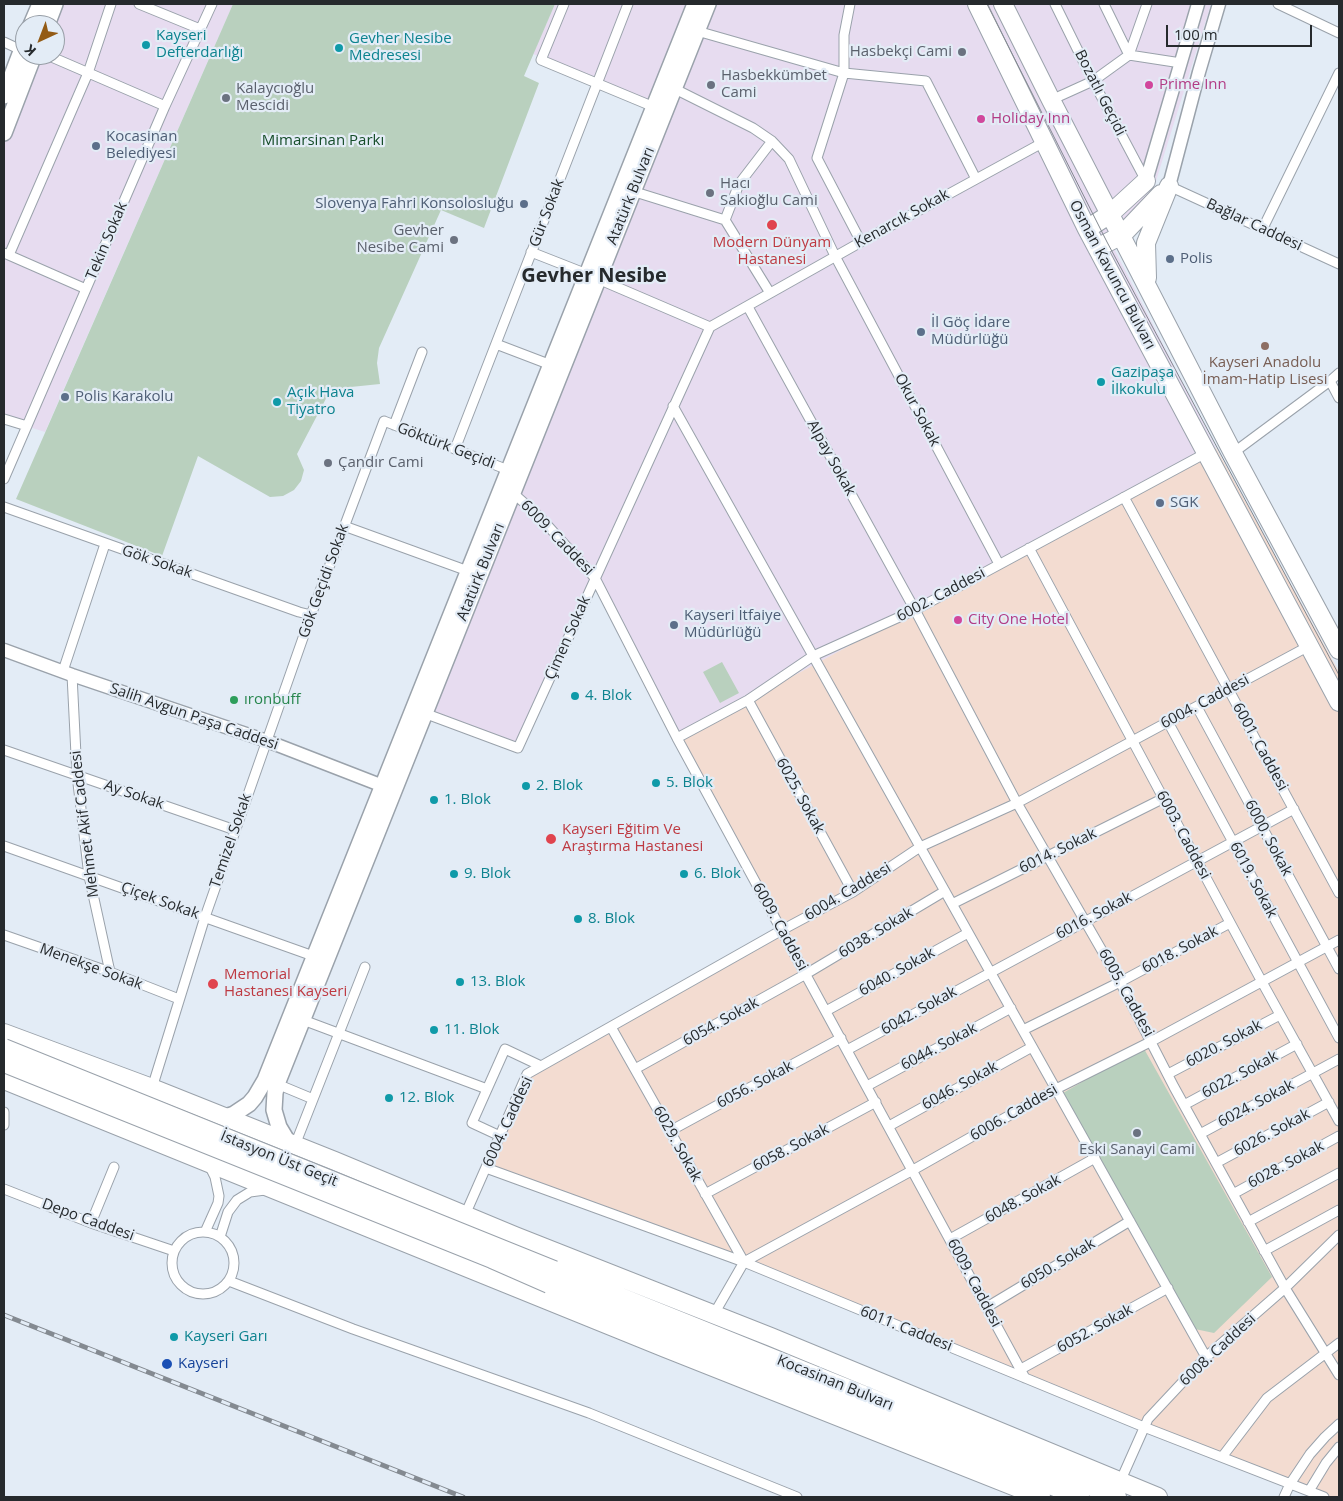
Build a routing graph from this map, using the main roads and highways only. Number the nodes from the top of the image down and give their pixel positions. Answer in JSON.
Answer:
{"nodes":[{"id":1,"x":695,"y":4,"type":"edge"},
{"id":2,"x":708,"y":4,"type":"edge"},
{"id":3,"x":976,"y":4,"type":"edge"},
{"id":4,"x":1003,"y":4,"type":"edge"},
{"id":5,"x":19,"y":65,"type":"edge"},
{"id":6,"x":23,"y":65,"type":"edge"},
{"id":7,"x":4,"y":96,"type":"edge"},
{"id":8,"x":4,"y":133,"type":"edge"},
{"id":9,"x":1146,"y":182,"type":"road end"},
{"id":10,"x":1110,"y":214,"type":"junction"},
{"id":11,"x":1087,"y":228,"type":"junction"},
{"id":12,"x":1122,"y":235,"type":"junction"},
{"id":13,"x":1097,"y":248,"type":"junction"},
{"id":14,"x":593,"y":276,"type":"junction"},
{"id":15,"x":1148,"y":286,"type":"junction"},
{"id":16,"x":1335,"y":631,"type":"edge"},
{"id":17,"x":1339,"y":650,"type":"edge"},
{"id":18,"x":1339,"y":702,"type":"edge"},
{"id":19,"x":4,"y":1033,"type":"edge"},
{"id":20,"x":4,"y":1048,"type":"edge"},
{"id":21,"x":4,"y":1063,"type":"edge"},
{"id":22,"x":4,"y":1080,"type":"edge"},
{"id":23,"x":176,"y":1098,"type":"junction"},
{"id":24,"x":225,"y":1117,"type":"junction"},
{"id":25,"x":291,"y":1143,"type":"junction"},
{"id":26,"x":163,"y":1145,"type":"junction"},
{"id":27,"x":205,"y":1162,"type":"junction"},
{"id":28,"x":340,"y":1163,"type":"junction"},
{"id":29,"x":275,"y":1190,"type":"junction"},
{"id":30,"x":319,"y":1208,"type":"junction"},
{"id":31,"x":551,"y":1277,"type":"junction"},
{"id":32,"x":1119,"y":1490,"type":"edge"},
{"id":33,"x":1036,"y":1496,"type":"edge"},
{"id":34,"x":1080,"y":1497,"type":"edge"},
{"id":35,"x":1158,"y":1497,"type":"edge"}],
"edges":[{"from":1,"to":14,"type":"main road","name":"Atatürk Bulvarı"},
{"from":2,"to":14,"type":"main road","name":"Atatürk Bulvarı"},
{"from":3,"to":11,"type":"highway","name":"Osman Kavuncu Bulvarı"},
{"from":4,"to":10,"type":"highway","name":"Osman Kavuncu Bulvarı"},
{"from":5,"to":7,"type":"main road"},
{"from":6,"to":8,"type":"main road"},
{"from":9,"to":10,"type":"highway"},
{"from":10,"to":11,"type":"highway"},
{"from":10,"to":12,"type":"highway","name":"Osman Kavuncu Bulvarı"},
{"from":11,"to":13,"type":"highway","name":"Osman Kavuncu Bulvarı"},
{"from":12,"to":13,"type":"highway"},
{"from":12,"to":15,"type":"highway","name":"Osman Kavuncu Bulvarı"},
{"from":12,"to":15,"type":"highway"},
{"from":13,"to":18,"type":"highway","name":"Osman Kavuncu Bulvarı"},
{"from":14,"to":24,"type":"main road","name":"Atatürk Bulvarı"},
{"from":14,"to":25,"type":"main road","name":"Atatürk Bulvarı"},
{"from":15,"to":16,"type":"highway","name":"Osman Kavuncu Bulvarı"},
{"from":16,"to":17,"type":"highway","name":"Osman Kavuncu Bulvarı"},
{"from":19,"to":23,"type":"highway"},
{"from":20,"to":31,"type":"highway","name":"İstasyon Üst Geçit","bridge":true},
{"from":21,"to":31,"type":"highway","name":"İstasyon Üst Geçit","bridge":true},
{"from":22,"to":26,"type":"highway"},
{"from":23,"to":24,"type":"highway"},
{"from":23,"to":26,"type":"highway"},
{"from":24,"to":25,"type":"highway"},
{"from":24,"to":27,"type":"highway"},
{"from":25,"to":28,"type":"highway"},
{"from":25,"to":29,"type":"highway"},
{"from":26,"to":27,"type":"highway"},
{"from":27,"to":29,"type":"highway"},
{"from":28,"to":30,"type":"highway"},
{"from":28,"to":32,"type":"highway"},
{"from":29,"to":30,"type":"highway"},
{"from":30,"to":33,"type":"highway"},
{"from":31,"to":32,"type":"highway","name":"Kocasinan Bulvarı"},
{"from":31,"to":34,"type":"highway","name":"Kocasinan Bulvarı"},
{"from":32,"to":35,"type":"highway"}]}
